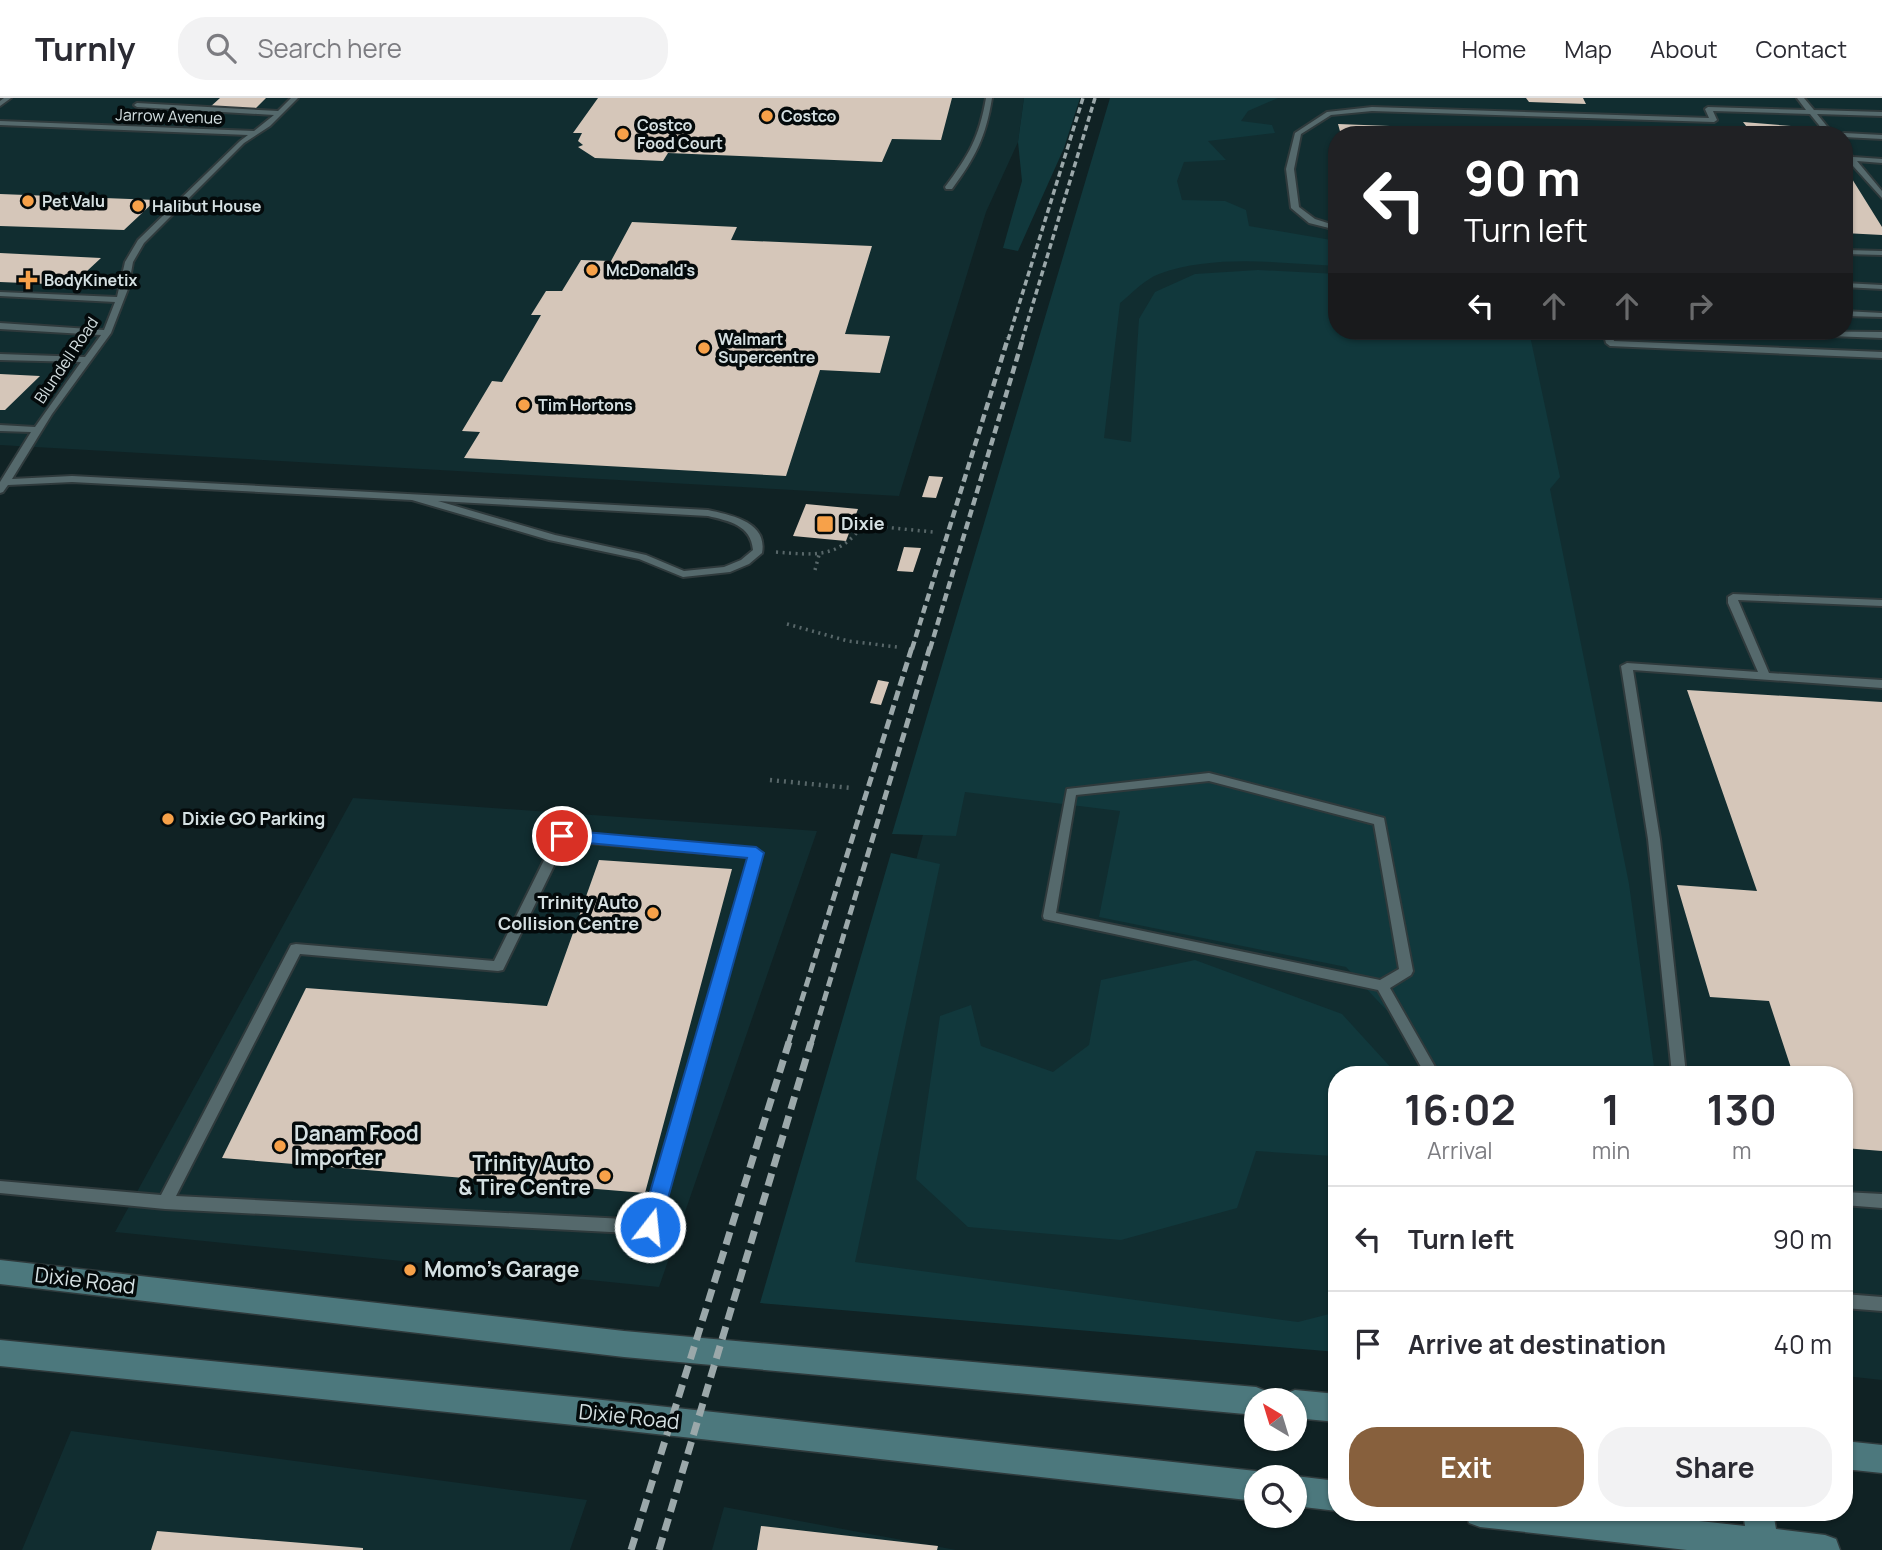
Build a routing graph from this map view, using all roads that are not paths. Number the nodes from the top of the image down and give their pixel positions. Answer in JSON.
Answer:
{"nodes":[{"id":1,"x":8,"y":98,"type":"edge"},
{"id":2,"x":295,"y":98,"type":"edge"},
{"id":3,"x":989,"y":98,"type":"edge"},
{"id":4,"x":1800,"y":98,"type":"edge"},
{"id":5,"x":144,"y":100,"type":"edge"},
{"id":6,"x":0,"y":104,"type":"edge"},
{"id":7,"x":213,"y":104,"type":"dead end"},
{"id":8,"x":257,"y":106,"type":"dead end"},
{"id":9,"x":283,"y":110,"type":"junction"},
{"id":10,"x":1812,"y":113,"type":"junction"},
{"id":11,"x":1882,"y":114,"type":"edge"},
{"id":12,"x":0,"y":122,"type":"edge"},
{"id":13,"x":1823,"y":126,"type":"edge"},
{"id":14,"x":253,"y":133,"type":"junction"},
{"id":15,"x":1853,"y":135,"type":"edge"},
{"id":16,"x":1882,"y":137,"type":"edge"},
{"id":17,"x":1853,"y":159,"type":"edge"},
{"id":18,"x":1853,"y":161,"type":"edge"},
{"id":19,"x":1882,"y":161,"type":"edge"},
{"id":20,"x":949,"y":187,"type":"dead end"},
{"id":21,"x":1882,"y":196,"type":"edge"},
{"id":22,"x":1328,"y":226,"type":"edge"},
{"id":23,"x":1853,"y":251,"type":"edge"},
{"id":24,"x":1882,"y":253,"type":"edge"},
{"id":25,"x":1853,"y":285,"type":"edge"},
{"id":26,"x":1878,"y":286,"type":"edge"},
{"id":27,"x":0,"y":294,"type":"edge"},
{"id":28,"x":1882,"y":297,"type":"edge"},
{"id":29,"x":120,"y":300,"type":"junction"},
{"id":30,"x":1853,"y":313,"type":"edge"},
{"id":31,"x":1882,"y":315,"type":"edge"},
{"id":32,"x":0,"y":326,"type":"edge"},
{"id":33,"x":107,"y":333,"type":"junction"},
{"id":34,"x":1853,"y":334,"type":"edge"},
{"id":35,"x":1882,"y":335,"type":"edge"},
{"id":36,"x":1610,"y":340,"type":"edge"},
{"id":37,"x":1882,"y":355,"type":"edge"},
{"id":38,"x":0,"y":357,"type":"edge"},
{"id":39,"x":86,"y":360,"type":"junction"},
{"id":40,"x":0,"y":428,"type":"edge"},
{"id":41,"x":38,"y":430,"type":"junction"},
{"id":42,"x":3,"y":486,"type":"edge"},
{"id":43,"x":415,"y":498,"type":"junction"},
{"id":44,"x":1882,"y":603,"type":"edge"},
{"id":45,"x":1765,"y":676,"type":"junction"},
{"id":46,"x":1882,"y":684,"type":"edge"},
{"id":47,"x":1382,"y":986,"type":"junction"},
{"id":48,"x":1427,"y":1066,"type":"edge"},
{"id":49,"x":1678,"y":1066,"type":"edge"},
{"id":50,"x":0,"y":1187,"type":"edge"},
{"id":51,"x":1853,"y":1199,"type":"edge"},
{"id":52,"x":1882,"y":1201,"type":"edge"},
{"id":53,"x":165,"y":1202,"type":"junction"},
{"id":54,"x":0,"y":1272,"type":"edge"},
{"id":55,"x":1853,"y":1302,"type":"edge"},
{"id":56,"x":1882,"y":1304,"type":"edge"},
{"id":57,"x":0,"y":1353,"type":"edge"},
{"id":58,"x":1244,"y":1400,"type":"edge"},
{"id":59,"x":1307,"y":1406,"type":"edge"},
{"id":60,"x":1328,"y":1407,"type":"edge"},
{"id":61,"x":1853,"y":1456,"type":"edge"},
{"id":62,"x":1882,"y":1459,"type":"edge"},
{"id":63,"x":1244,"y":1485,"type":"edge"},
{"id":64,"x":1307,"y":1492,"type":"edge"},
{"id":65,"x":1328,"y":1495,"type":"edge"},
{"id":66,"x":1640,"y":1521,"type":"edge"},
{"id":67,"x":1760,"y":1521,"type":"edge"},
{"id":68,"x":1676,"y":1523,"type":"edge"},
{"id":69,"x":1764,"y":1544,"type":"junction"},
{"id":70,"x":1825,"y":1550,"type":"edge"}],
"edges":[{"from":1,"to":6,"type":"lane"},
{"from":2,"to":9,"type":"lane","name":"Blundell Road"},
{"from":3,"to":20,"type":"lane"},
{"from":4,"to":10,"type":"lane"},
{"from":5,"to":7,"type":"lane"},
{"from":5,"to":9,"type":"lane"},
{"from":8,"to":9,"type":"lane"},
{"from":9,"to":14,"type":"lane","name":"Blundell Road"},
{"from":10,"to":11,"type":"lane"},
{"from":10,"to":13,"type":"lane"},
{"from":10,"to":22,"type":"lane"},
{"from":12,"to":14,"type":"lane","name":"Jarrow Avenue"},
{"from":14,"to":29,"type":"lane","name":"Blundell Road"},
{"from":15,"to":16,"type":"lane"},
{"from":17,"to":19,"type":"lane"},
{"from":18,"to":21,"type":"lane"},
{"from":23,"to":24,"type":"lane"},
{"from":25,"to":26,"type":"lane"},
{"from":26,"to":28,"type":"lane"},
{"from":27,"to":29,"type":"lane"},
{"from":29,"to":33,"type":"lane","name":"Blundell Road"},
{"from":30,"to":31,"type":"lane"},
{"from":32,"to":33,"type":"lane"},
{"from":33,"to":39,"type":"lane","name":"Blundell Road"},
{"from":34,"to":35,"type":"lane"},
{"from":36,"to":37,"type":"lane"},
{"from":38,"to":39,"type":"lane"},
{"from":39,"to":41,"type":"lane","name":"Blundell Road"},
{"from":40,"to":41,"type":"lane"},
{"from":41,"to":42,"type":"lane","name":"Blundell Road"},
{"from":42,"to":43,"type":"lane"},
{"from":43,"to":43,"type":"lane"},
{"from":44,"to":45,"type":"lane"},
{"from":45,"to":46,"type":"lane"},
{"from":45,"to":49,"type":"lane"},
{"from":47,"to":47,"type":"lane"},
{"from":47,"to":48,"type":"lane"},
{"from":50,"to":53,"type":"lane"},
{"from":51,"to":52,"type":"lane"},
{"from":53,"to":53,"type":"lane"},
{"from":54,"to":58,"type":"main road","name":"Dixie Road"},
{"from":55,"to":56,"type":"lane"},
{"from":57,"to":63,"type":"main road","name":"Dixie Road"},
{"from":59,"to":60,"type":"main road"},
{"from":61,"to":62,"type":"main road"},
{"from":64,"to":65,"type":"main road"},
{"from":66,"to":68,"type":"main road"},
{"from":67,"to":69,"type":"main road"},
{"from":68,"to":69,"type":"main road"},
{"from":69,"to":70,"type":"main road"}]}
